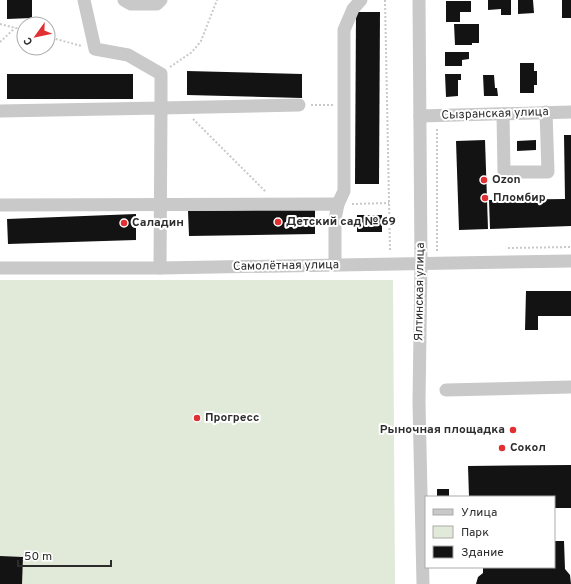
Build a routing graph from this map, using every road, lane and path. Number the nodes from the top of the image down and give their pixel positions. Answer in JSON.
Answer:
{"nodes":[{"id":1,"x":84,"y":0,"type":"edge"},
{"id":2,"x":124,"y":0,"type":"edge"},
{"id":3,"x":161,"y":0,"type":"edge"},
{"id":4,"x":216,"y":0,"type":"edge"},
{"id":5,"x":360,"y":0,"type":"edge"},
{"id":6,"x":385,"y":0,"type":"edge"},
{"id":7,"x":419,"y":0,"type":"edge"},
{"id":8,"x":0,"y":24,"type":"edge"},
{"id":9,"x":15,"y":28,"type":"joint"},
{"id":10,"x":56,"y":39,"type":"edge"},
{"id":11,"x":0,"y":42,"type":"edge"},
{"id":12,"x":95,"y":49,"type":"junction"},
{"id":13,"x":161,"y":74,"type":"junction"},
{"id":14,"x":299,"y":105,"type":"joint"},
{"id":15,"x":344,"y":105,"type":"junction"},
{"id":16,"x":161,"y":108,"type":"junction"},
{"id":17,"x":181,"y":108,"type":"junction"},
{"id":18,"x":0,"y":111,"type":"edge"},
{"id":19,"x":546,"y":112,"type":"junction"},
{"id":20,"x":571,"y":112,"type":"edge"},
{"id":21,"x":503,"y":114,"type":"junction"},
{"id":22,"x":420,"y":116,"type":"junction"},
{"id":23,"x":437,"y":116,"type":"junction"},
{"id":24,"x":389,"y":203,"type":"junction"},
{"id":25,"x":278,"y":204,"type":"junction"},
{"id":26,"x":338,"y":204,"type":"junction"},
{"id":27,"x":0,"y":205,"type":"edge"},
{"id":28,"x":160,"y":205,"type":"junction"},
{"id":29,"x":390,"y":250,"type":"dead end"},
{"id":30,"x":571,"y":261,"type":"edge"},
{"id":31,"x":421,"y":263,"type":"junction"},
{"id":32,"x":437,"y":263,"type":"junction"},
{"id":33,"x":335,"y":265,"type":"junction"},
{"id":34,"x":0,"y":268,"type":"edge"},
{"id":35,"x":160,"y":268,"type":"junction"},
{"id":36,"x":571,"y":387,"type":"edge"},
{"id":37,"x":446,"y":390,"type":"dead end"},
{"id":38,"x":423,"y":584,"type":"edge"}],
"edges":[{"from":1,"to":12,"type":"street"},
{"from":2,"to":3,"type":"street"},
{"from":4,"to":13,"type":"path"},
{"from":5,"to":15,"type":"street"},
{"from":6,"to":24,"type":"path"},
{"from":7,"to":22,"type":"street","name":"Ялтинская улица"},
{"from":8,"to":9,"type":"path"},
{"from":9,"to":11,"type":"path"},
{"from":10,"to":12,"type":"path"},
{"from":12,"to":13,"type":"street"},
{"from":13,"to":16,"type":"street"},
{"from":14,"to":15,"type":"path"},
{"from":14,"to":17,"type":"street"},
{"from":15,"to":26,"type":"street"},
{"from":16,"to":17,"type":"street"},
{"from":16,"to":18,"type":"street"},
{"from":16,"to":28,"type":"street"},
{"from":17,"to":25,"type":"path"},
{"from":19,"to":20,"type":"street","name":"Сызранская улица"},
{"from":19,"to":21,"type":"street","name":"Сызранская улица"},
{"from":19,"to":21,"type":"street"},
{"from":21,"to":23,"type":"street","name":"Сызранская улица"},
{"from":22,"to":23,"type":"street","name":"Сызранская улица"},
{"from":22,"to":31,"type":"street","name":"Ялтинская улица"},
{"from":23,"to":32,"type":"path"},
{"from":24,"to":26,"type":"path"},
{"from":24,"to":29,"type":"path"},
{"from":25,"to":26,"type":"street"},
{"from":25,"to":28,"type":"street"},
{"from":26,"to":33,"type":"street"},
{"from":27,"to":28,"type":"street"},
{"from":28,"to":35,"type":"street"},
{"from":30,"to":32,"type":"street","name":"Самолётная улица"},
{"from":31,"to":32,"type":"street","name":"Самолётная улица"},
{"from":31,"to":33,"type":"street","name":"Самолётная улица"},
{"from":31,"to":38,"type":"street","name":"Ялтинская улица"},
{"from":33,"to":35,"type":"street","name":"Самолётная улица"},
{"from":34,"to":35,"type":"street","name":"Самолётная улица"},
{"from":36,"to":37,"type":"street"}]}
